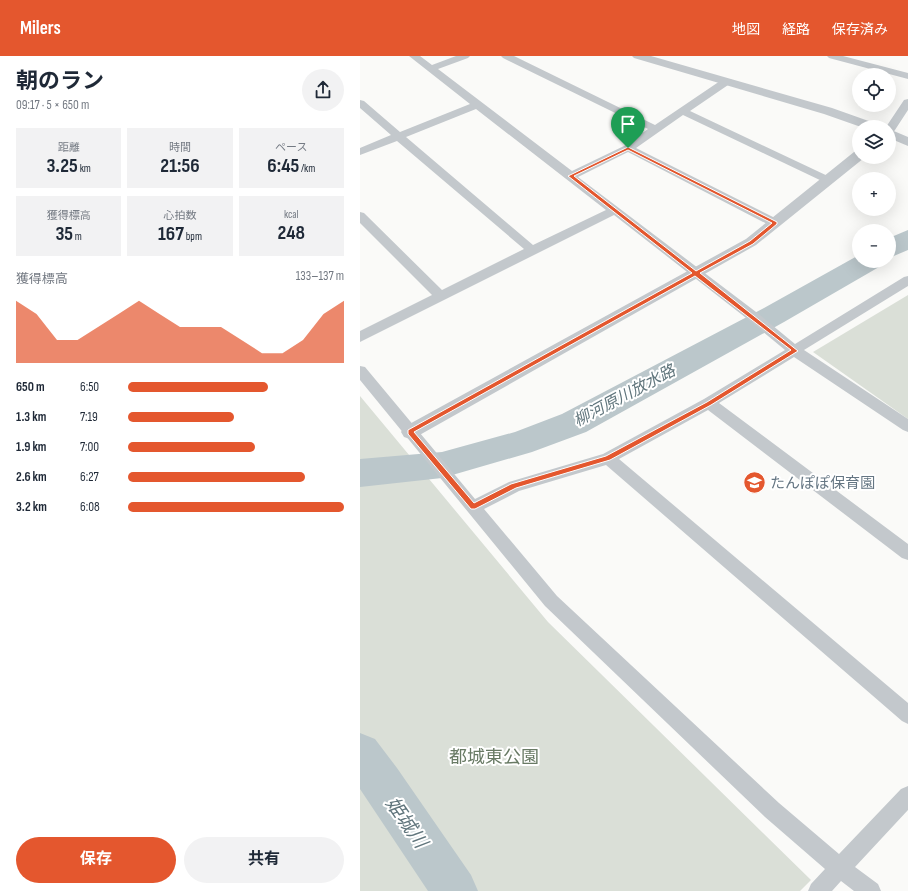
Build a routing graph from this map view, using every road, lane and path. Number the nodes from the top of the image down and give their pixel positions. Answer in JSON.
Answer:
{"nodes":[{"id":1,"x":414,"y":56,"type":"edge"},
{"id":2,"x":465,"y":56,"type":"edge"},
{"id":3,"x":506,"y":56,"type":"edge"},
{"id":4,"x":638,"y":56,"type":"edge"},
{"id":5,"x":832,"y":56,"type":"edge"},
{"id":6,"x":430,"y":69,"type":"junction"},
{"id":7,"x":908,"y":76,"type":"edge"},
{"id":8,"x":727,"y":82,"type":"junction"},
{"id":9,"x":908,"y":102,"type":"edge"},
{"id":10,"x":360,"y":103,"type":"edge"},
{"id":11,"x":478,"y":104,"type":"junction"},
{"id":12,"x":682,"y":111,"type":"junction"},
{"id":13,"x":853,"y":120,"type":"edge"},
{"id":14,"x":896,"y":121,"type":"edge"},
{"id":15,"x":656,"y":129,"type":"junction"},
{"id":16,"x":398,"y":136,"type":"junction"},
{"id":17,"x":896,"y":136,"type":"edge"},
{"id":18,"x":908,"y":142,"type":"edge"},
{"id":19,"x":628,"y":148,"type":"junction"},
{"id":20,"x":360,"y":152,"type":"edge"},
{"id":21,"x":852,"y":161,"type":"edge"},
{"id":22,"x":571,"y":176,"type":"junction"},
{"id":23,"x":828,"y":180,"type":"junction"},
{"id":24,"x":614,"y":210,"type":"junction"},
{"id":25,"x":360,"y":216,"type":"edge"},
{"id":26,"x":776,"y":223,"type":"junction"},
{"id":27,"x":532,"y":250,"type":"junction"},
{"id":28,"x":696,"y":273,"type":"junction"},
{"id":29,"x":908,"y":280,"type":"edge"},
{"id":30,"x":440,"y":296,"type":"junction"},
{"id":31,"x":360,"y":337,"type":"edge"},
{"id":32,"x":791,"y":348,"type":"junction"},
{"id":33,"x":360,"y":370,"type":"edge"},
{"id":34,"x":709,"y":403,"type":"junction"},
{"id":35,"x":908,"y":426,"type":"edge"},
{"id":36,"x":410,"y":432,"type":"junction"},
{"id":37,"x":608,"y":458,"type":"junction"},
{"id":38,"x":473,"y":507,"type":"junction"},
{"id":39,"x":908,"y":553,"type":"edge"},
{"id":40,"x":908,"y":714,"type":"edge"},
{"id":41,"x":908,"y":796,"type":"edge"},
{"id":42,"x":841,"y":869,"type":"junction"},
{"id":43,"x":818,"y":891,"type":"edge"},
{"id":44,"x":870,"y":891,"type":"edge"}],
"edges":[{"from":1,"to":6,"type":"street"},
{"from":2,"to":6,"type":"street"},
{"from":3,"to":15,"type":"street"},
{"from":4,"to":8,"type":"street"},
{"from":5,"to":7,"type":"street"},
{"from":6,"to":11,"type":"street"},
{"from":8,"to":12,"type":"street"},
{"from":8,"to":13,"type":"street"},
{"from":9,"to":14,"type":"street"},
{"from":10,"to":16,"type":"street"},
{"from":11,"to":16,"type":"street"},
{"from":11,"to":22,"type":"street"},
{"from":12,"to":15,"type":"street"},
{"from":12,"to":23,"type":"street"},
{"from":15,"to":19,"type":"street"},
{"from":16,"to":20,"type":"street"},
{"from":16,"to":27,"type":"street"},
{"from":17,"to":18,"type":"street"},
{"from":19,"to":22,"type":"street"},
{"from":19,"to":26,"type":"street"},
{"from":21,"to":23,"type":"street"},
{"from":22,"to":24,"type":"street"},
{"from":23,"to":26,"type":"street"},
{"from":24,"to":27,"type":"street"},
{"from":24,"to":28,"type":"street"},
{"from":25,"to":30,"type":"street"},
{"from":26,"to":28,"type":"street"},
{"from":27,"to":30,"type":"street"},
{"from":28,"to":32,"type":"street"},
{"from":28,"to":36,"type":"street"},
{"from":29,"to":32,"type":"street"},
{"from":30,"to":31,"type":"street"},
{"from":32,"to":34,"type":"street"},
{"from":32,"to":35,"type":"street"},
{"from":33,"to":36,"type":"street"},
{"from":34,"to":37,"type":"street"},
{"from":34,"to":39,"type":"street"},
{"from":36,"to":38,"type":"street"},
{"from":37,"to":38,"type":"street"},
{"from":37,"to":40,"type":"street"},
{"from":38,"to":42,"type":"street"},
{"from":41,"to":42,"type":"street"},
{"from":42,"to":43,"type":"street"},
{"from":42,"to":44,"type":"street"}]}
